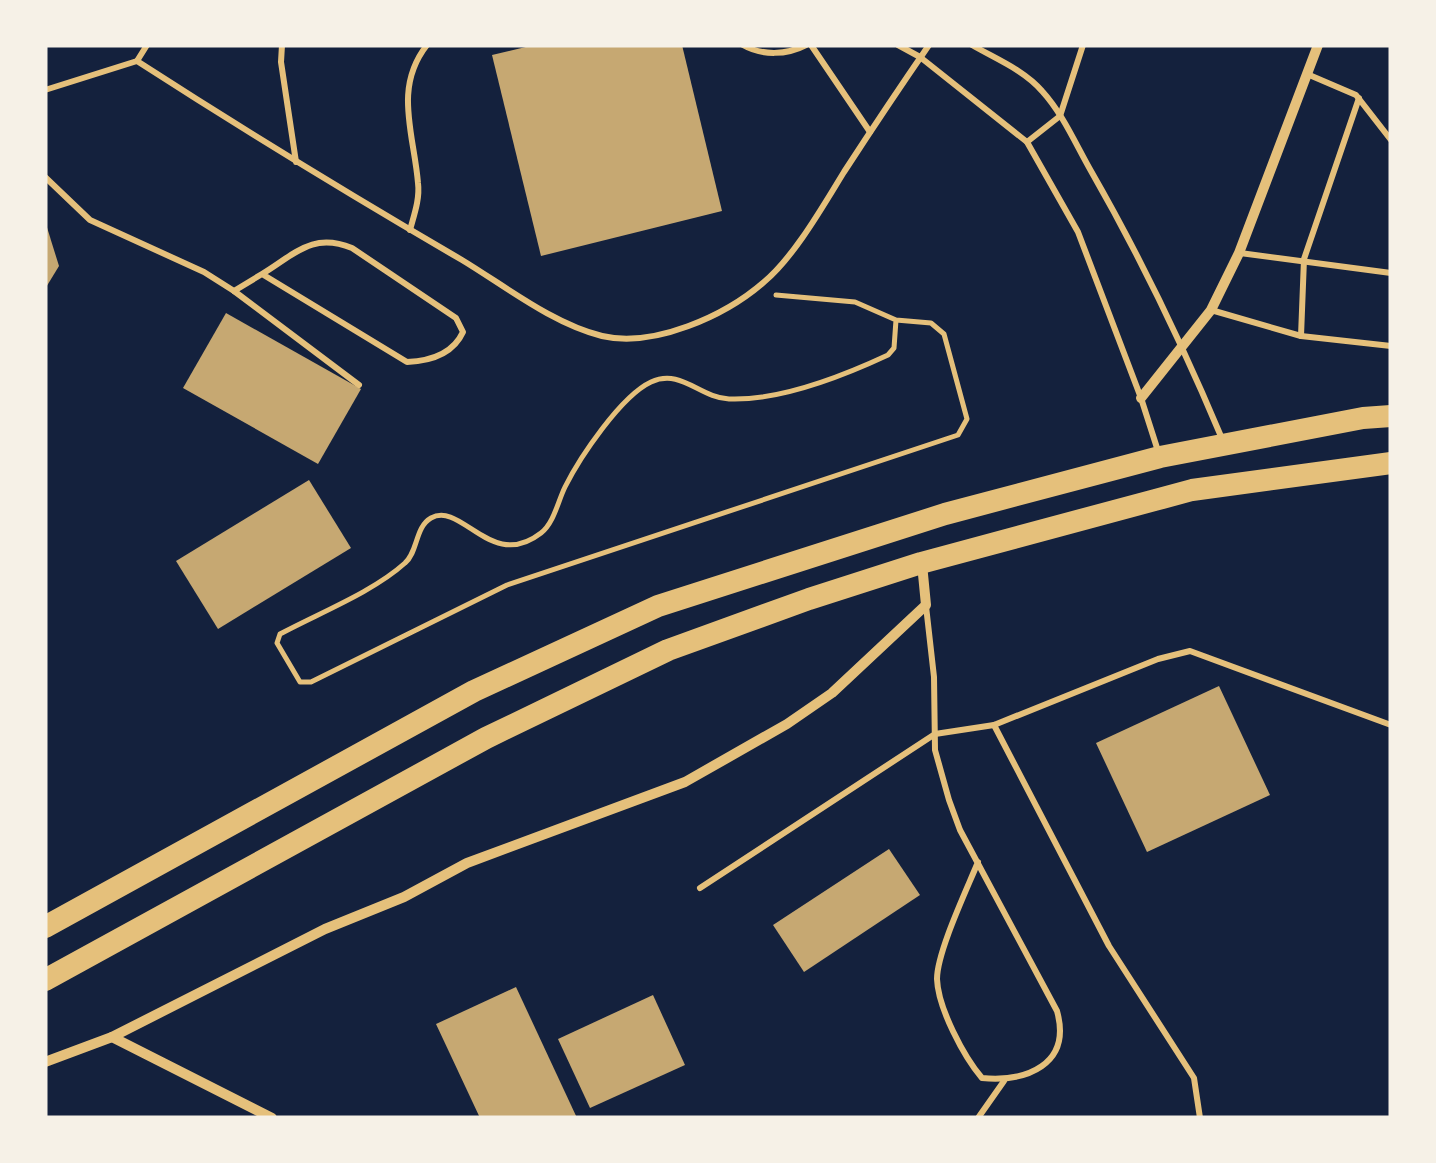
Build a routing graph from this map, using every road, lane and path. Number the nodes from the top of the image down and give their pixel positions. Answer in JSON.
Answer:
{"nodes":[{"id":1,"x":147,"y":45,"type":"edge"},
{"id":2,"x":282,"y":45,"type":"edge"},
{"id":3,"x":428,"y":45,"type":"edge"},
{"id":4,"x":744,"y":45,"type":"edge"},
{"id":5,"x":809,"y":45,"type":"edge"},
{"id":6,"x":898,"y":45,"type":"edge"},
{"id":7,"x":928,"y":45,"type":"edge"},
{"id":8,"x":972,"y":45,"type":"edge"},
{"id":9,"x":1083,"y":45,"type":"edge"},
{"id":10,"x":1318,"y":45,"type":"edge"},
{"id":11,"x":920,"y":57,"type":"junction"},
{"id":12,"x":137,"y":62,"type":"junction"},
{"id":13,"x":1307,"y":74,"type":"junction"},
{"id":14,"x":45,"y":90,"type":"edge"},
{"id":15,"x":1360,"y":98,"type":"junction"},
{"id":16,"x":1060,"y":116,"type":"junction"},
{"id":17,"x":870,"y":132,"type":"junction"},
{"id":18,"x":1391,"y":140,"type":"edge"},
{"id":19,"x":1027,"y":142,"type":"junction"},
{"id":20,"x":296,"y":163,"type":"junction"},
{"id":21,"x":45,"y":178,"type":"edge"},
{"id":22,"x":410,"y":230,"type":"junction"},
{"id":23,"x":1239,"y":253,"type":"junction"},
{"id":24,"x":1304,"y":259,"type":"junction"},
{"id":25,"x":1391,"y":273,"type":"edge"},
{"id":26,"x":262,"y":274,"type":"junction"},
{"id":27,"x":234,"y":290,"type":"junction"},
{"id":28,"x":748,"y":294,"type":"junction"},
{"id":29,"x":1211,"y":310,"type":"junction"},
{"id":30,"x":896,"y":320,"type":"junction"},
{"id":31,"x":1301,"y":336,"type":"junction"},
{"id":32,"x":1391,"y":346,"type":"edge"},
{"id":33,"x":1182,"y":348,"type":"junction"},
{"id":34,"x":359,"y":385,"type":"dead end"},
{"id":35,"x":1141,"y":398,"type":"junction"},
{"id":36,"x":1391,"y":416,"type":"edge"},
{"id":37,"x":1224,"y":443,"type":"junction"},
{"id":38,"x":1160,"y":457,"type":"junction"},
{"id":39,"x":1391,"y":463,"type":"edge"},
{"id":40,"x":922,"y":563,"type":"junction"},
{"id":41,"x":926,"y":605,"type":"junction"},
{"id":42,"x":1391,"y":724,"type":"edge"},
{"id":43,"x":994,"y":725,"type":"junction"},
{"id":44,"x":935,"y":734,"type":"junction"},
{"id":45,"x":978,"y":862,"type":"junction"},
{"id":46,"x":700,"y":888,"type":"dead end"},
{"id":47,"x":45,"y":927,"type":"edge"},
{"id":48,"x":45,"y":980,"type":"edge"},
{"id":49,"x":112,"y":1037,"type":"junction"},
{"id":50,"x":45,"y":1062,"type":"edge"},
{"id":51,"x":1005,"y":1080,"type":"junction"},
{"id":52,"x":272,"y":1118,"type":"edge"},
{"id":53,"x":978,"y":1118,"type":"edge"},
{"id":54,"x":1200,"y":1118,"type":"edge"}],
"edges":[{"from":1,"to":12,"type":"lane"},
{"from":2,"to":20,"type":"lane"},
{"from":3,"to":22,"type":"lane"},
{"from":4,"to":5,"type":"lane"},
{"from":5,"to":17,"type":"lane"},
{"from":6,"to":11,"type":"lane"},
{"from":7,"to":11,"type":"lane"},
{"from":8,"to":16,"type":"lane"},
{"from":9,"to":16,"type":"lane"},
{"from":10,"to":13,"type":"street"},
{"from":11,"to":17,"type":"lane"},
{"from":11,"to":19,"type":"lane"},
{"from":12,"to":14,"type":"lane"},
{"from":12,"to":20,"type":"lane"},
{"from":13,"to":15,"type":"lane"},
{"from":13,"to":23,"type":"street"},
{"from":15,"to":18,"type":"lane"},
{"from":15,"to":24,"type":"lane"},
{"from":16,"to":19,"type":"lane"},
{"from":16,"to":33,"type":"lane"},
{"from":17,"to":28,"type":"lane"},
{"from":19,"to":35,"type":"lane"},
{"from":20,"to":22,"type":"lane"},
{"from":21,"to":27,"type":"lane"},
{"from":22,"to":28,"type":"lane"},
{"from":23,"to":24,"type":"lane"},
{"from":23,"to":29,"type":"street"},
{"from":24,"to":25,"type":"lane"},
{"from":24,"to":31,"type":"lane"},
{"from":26,"to":26,"type":"lane"},
{"from":26,"to":27,"type":"lane"},
{"from":27,"to":34,"type":"lane"},
{"from":28,"to":30,"type":"path"},
{"from":29,"to":31,"type":"lane"},
{"from":29,"to":33,"type":"street"},
{"from":30,"to":30,"type":"path"},
{"from":31,"to":32,"type":"lane"},
{"from":33,"to":35,"type":"street"},
{"from":33,"to":37,"type":"lane"},
{"from":35,"to":38,"type":"lane"},
{"from":36,"to":37,"type":"highway"},
{"from":37,"to":38,"type":"highway"},
{"from":38,"to":47,"type":"highway"},
{"from":39,"to":40,"type":"highway"},
{"from":40,"to":41,"type":"street"},
{"from":40,"to":48,"type":"highway"},
{"from":41,"to":44,"type":"lane"},
{"from":41,"to":49,"type":"street"},
{"from":42,"to":43,"type":"lane"},
{"from":43,"to":44,"type":"lane"},
{"from":43,"to":54,"type":"lane"},
{"from":44,"to":45,"type":"lane"},
{"from":44,"to":46,"type":"lane"},
{"from":45,"to":51,"type":"lane"},
{"from":45,"to":51,"type":"lane"},
{"from":49,"to":50,"type":"street"},
{"from":49,"to":52,"type":"street"},
{"from":51,"to":53,"type":"lane"}]}
